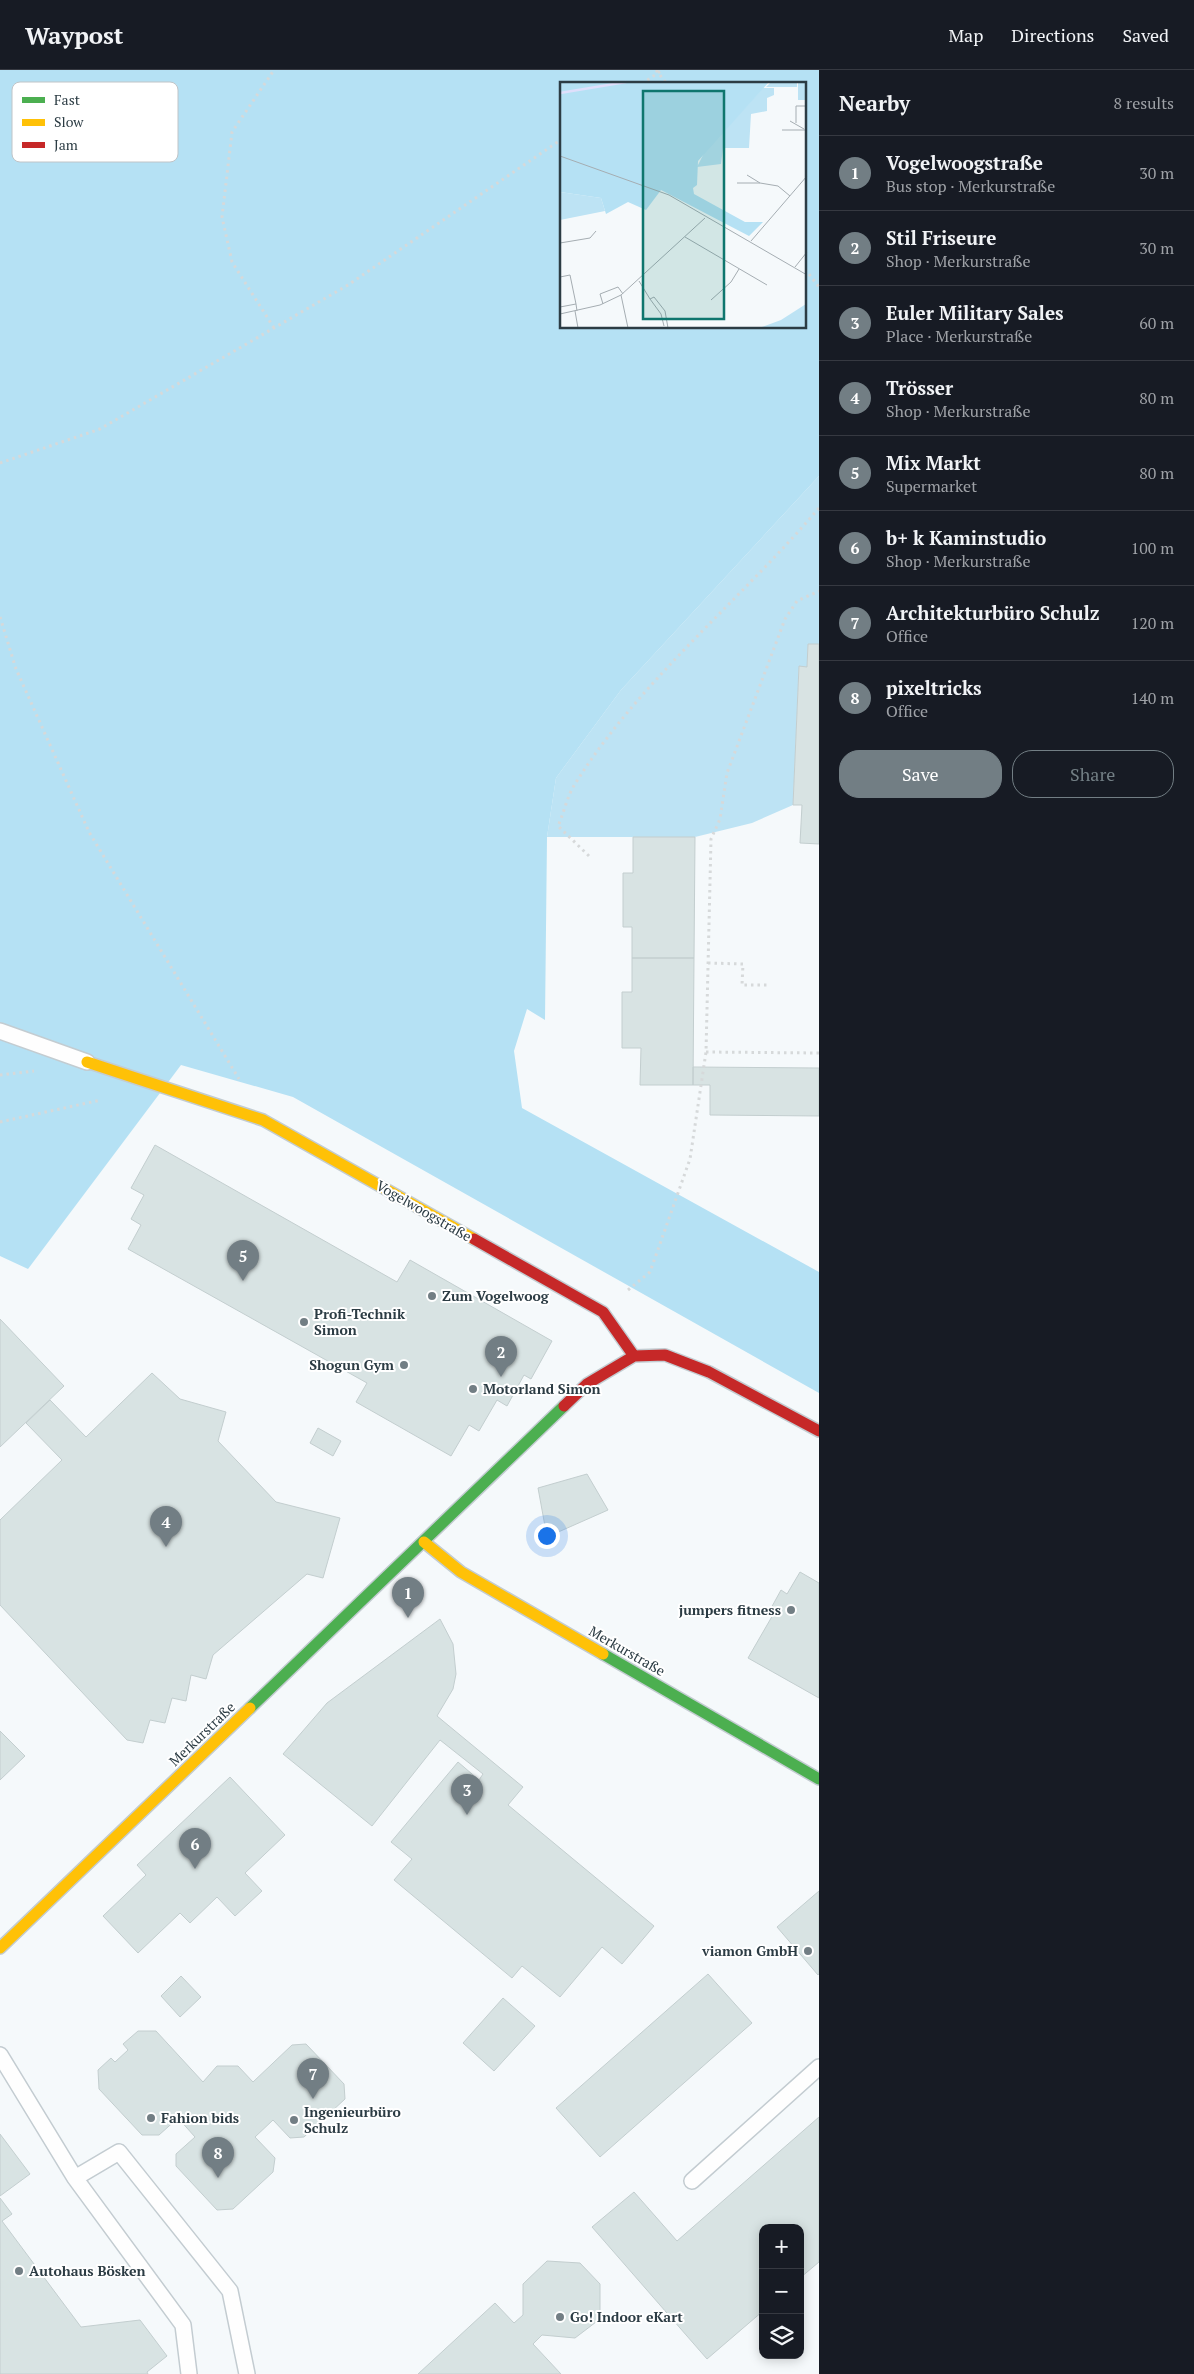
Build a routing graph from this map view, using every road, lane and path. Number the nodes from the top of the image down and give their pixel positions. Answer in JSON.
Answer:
{"nodes":[{"id":1,"x":274,"y":70,"type":"edge"},
{"id":2,"x":659,"y":71,"type":"edge"},
{"id":3,"x":645,"y":82,"type":"edge"},
{"id":4,"x":666,"y":82,"type":"edge"},
{"id":5,"x":560,"y":140,"type":"edge"},
{"id":6,"x":806,"y":269,"type":"edge"},
{"id":7,"x":819,"y":287,"type":"edge"},
{"id":8,"x":274,"y":328,"type":"junction"},
{"id":9,"x":0,"y":463,"type":"edge"},
{"id":10,"x":819,"y":508,"type":"edge"},
{"id":11,"x":819,"y":591,"type":"edge"},
{"id":12,"x":0,"y":617,"type":"edge"},
{"id":13,"x":589,"y":856,"type":"dead end"},
{"id":14,"x":708,"y":963,"type":"junction"},
{"id":15,"x":770,"y":986,"type":"dead end"},
{"id":16,"x":0,"y":1031,"type":"edge"},
{"id":17,"x":706,"y":1052,"type":"junction"},
{"id":18,"x":819,"y":1053,"type":"edge"},
{"id":19,"x":87,"y":1062,"type":"joint"},
{"id":20,"x":240,"y":1082,"type":"dead end"},
{"id":21,"x":107,"y":1099,"type":"dead end"},
{"id":22,"x":0,"y":1122,"type":"edge"},
{"id":23,"x":628,"y":1290,"type":"dead end"},
{"id":24,"x":634,"y":1356,"type":"junction"},
{"id":25,"x":819,"y":1431,"type":"edge"},
{"id":26,"x":424,"y":1542,"type":"junction"},
{"id":27,"x":819,"y":1779,"type":"edge"},
{"id":28,"x":0,"y":1948,"type":"edge"},
{"id":29,"x":0,"y":2055,"type":"edge"},
{"id":30,"x":819,"y":2067,"type":"edge"},
{"id":31,"x":75,"y":2178,"type":"junction"},
{"id":32,"x":692,"y":2181,"type":"dead end"},
{"id":33,"x":190,"y":2374,"type":"edge"},
{"id":34,"x":247,"y":2374,"type":"edge"}],
"edges":[{"from":1,"to":8,"type":"path"},
{"from":2,"to":3,"type":"path"},
{"from":2,"to":4,"type":"path"},
{"from":5,"to":8,"type":"path"},
{"from":6,"to":7,"type":"path"},
{"from":8,"to":9,"type":"path"},
{"from":10,"to":13,"type":"path"},
{"from":11,"to":14,"type":"path"},
{"from":12,"to":20,"type":"path"},
{"from":14,"to":15,"type":"path"},
{"from":14,"to":17,"type":"path"},
{"from":16,"to":19,"type":"lane","name":"Vogelwoogstraße"},
{"from":17,"to":18,"type":"path"},
{"from":17,"to":23,"type":"path"},
{"from":19,"to":24,"type":"street","name":"Vogelwoogstraße"},
{"from":21,"to":22,"type":"path"},
{"from":24,"to":25,"type":"street"},
{"from":24,"to":26,"type":"street","name":"Merkurstraße"},
{"from":26,"to":27,"type":"street","name":"Merkurstraße"},
{"from":26,"to":28,"type":"street","name":"Merkurstraße"},
{"from":29,"to":31,"type":"lane"},
{"from":30,"to":32,"type":"lane"},
{"from":31,"to":33,"type":"lane"},
{"from":31,"to":34,"type":"lane"}]}
